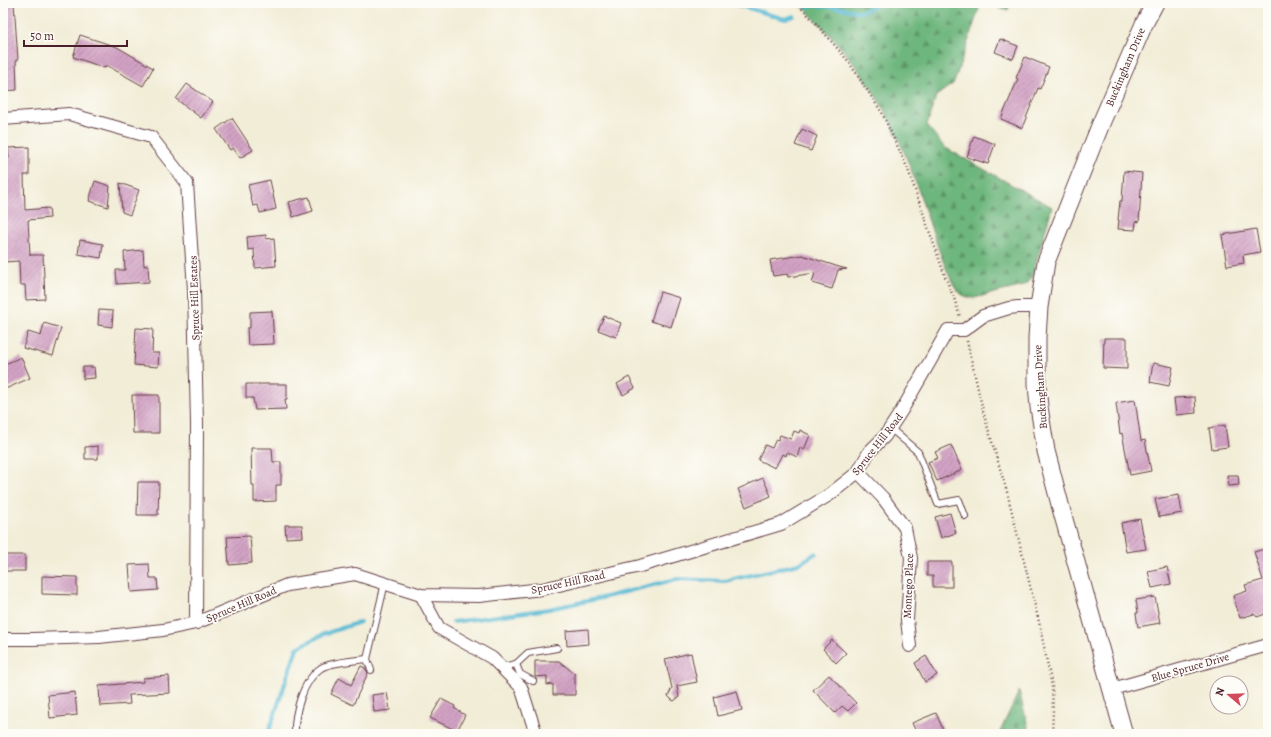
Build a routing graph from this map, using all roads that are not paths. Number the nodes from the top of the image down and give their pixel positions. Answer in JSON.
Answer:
{"nodes":[{"id":1,"x":1155,"y":3,"type":"edge"},
{"id":2,"x":3,"y":119,"type":"edge"},
{"id":3,"x":1038,"y":307,"type":"junction"},
{"id":4,"x":890,"y":428,"type":"junction"},
{"id":5,"x":858,"y":472,"type":"junction"},
{"id":6,"x":965,"y":516,"type":"dead end"},
{"id":7,"x":385,"y":583,"type":"junction"},
{"id":8,"x":421,"y":595,"type":"junction"},
{"id":9,"x":196,"y":623,"type":"junction"},
{"id":10,"x":3,"y":639,"type":"edge"},
{"id":11,"x":1268,"y":645,"type":"edge"},
{"id":12,"x":910,"y":646,"type":"dead end"},
{"id":13,"x":557,"y":648,"type":"dead end"},
{"id":14,"x":367,"y":659,"type":"junction"},
{"id":15,"x":516,"y":664,"type":"junction"},
{"id":16,"x":501,"y":667,"type":"junction"},
{"id":17,"x":371,"y":670,"type":"dead end"},
{"id":18,"x":533,"y":681,"type":"dead end"},
{"id":19,"x":1112,"y":690,"type":"junction"},
{"id":20,"x":295,"y":734,"type":"edge"},
{"id":21,"x":536,"y":734,"type":"edge"},
{"id":22,"x":1124,"y":734,"type":"edge"}],
"edges":[{"from":1,"to":3,"type":"street","name":"Buckingham Drive"},
{"from":2,"to":9,"type":"street","name":"Spruce Hill Estates"},
{"from":3,"to":4,"type":"street","name":"Spruce Hill Road"},
{"from":3,"to":19,"type":"street","name":"Buckingham Drive"},
{"from":4,"to":5,"type":"street","name":"Spruce Hill Road"},
{"from":4,"to":6,"type":"lane"},
{"from":5,"to":8,"type":"street","name":"Spruce Hill Road"},
{"from":5,"to":12,"type":"street","name":"Montego Place"},
{"from":7,"to":8,"type":"street","name":"Spruce Hill Road"},
{"from":7,"to":9,"type":"street","name":"Spruce Hill Road"},
{"from":7,"to":14,"type":"lane"},
{"from":8,"to":16,"type":"street"},
{"from":9,"to":10,"type":"street","name":"Spruce Hill Road"},
{"from":11,"to":19,"type":"street","name":"Blue Spruce Drive"},
{"from":13,"to":15,"type":"lane"},
{"from":14,"to":17,"type":"lane"},
{"from":14,"to":20,"type":"lane"},
{"from":15,"to":16,"type":"lane"},
{"from":15,"to":18,"type":"lane"},
{"from":16,"to":21,"type":"street"},
{"from":19,"to":22,"type":"street","name":"Buckingham Drive"}]}
